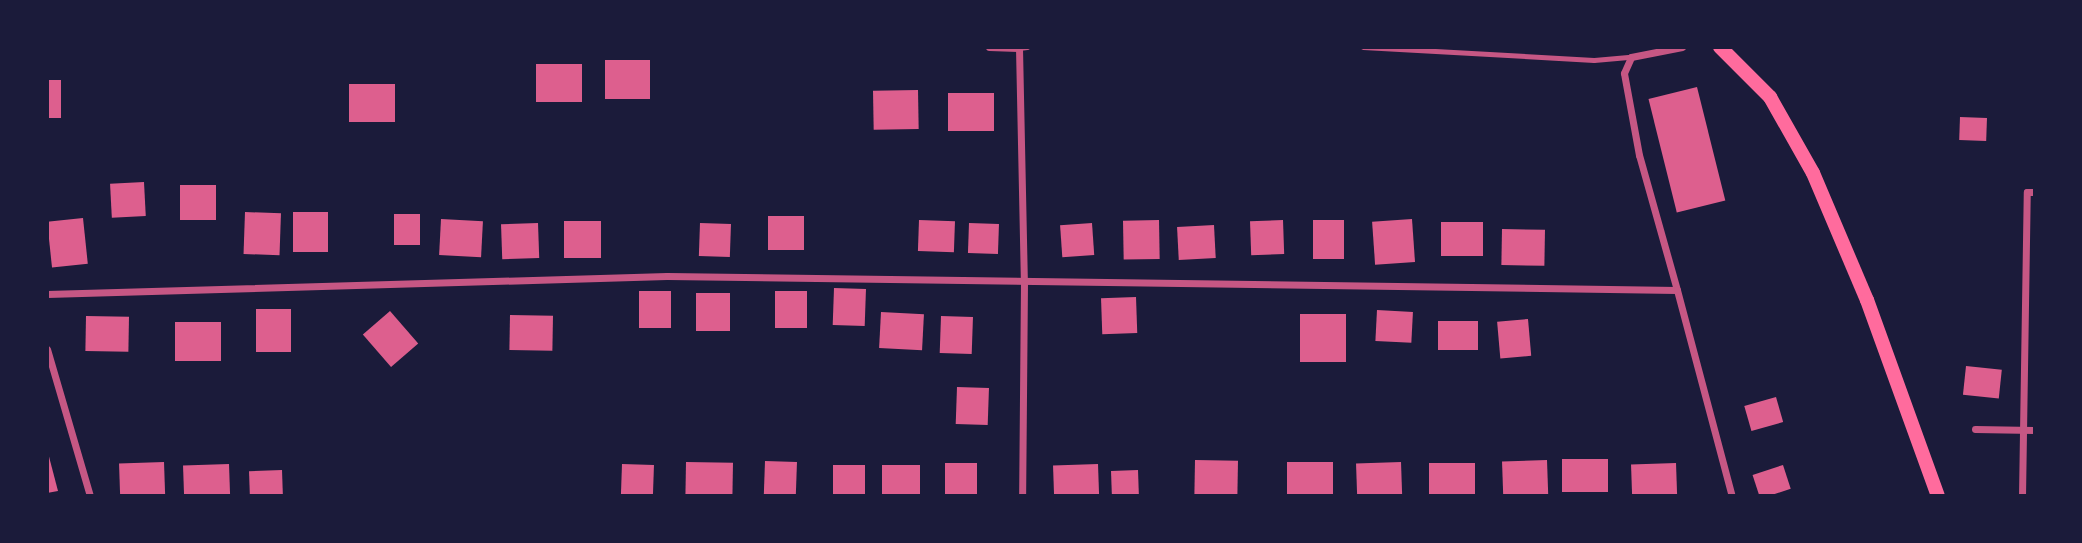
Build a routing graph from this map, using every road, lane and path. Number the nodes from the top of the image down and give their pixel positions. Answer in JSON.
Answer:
{"nodes":[{"id":1,"x":989,"y":47,"type":"edge"},
{"id":2,"x":1027,"y":47,"type":"edge"},
{"id":3,"x":1363,"y":47,"type":"edge"},
{"id":4,"x":1682,"y":47,"type":"edge"},
{"id":5,"x":1720,"y":47,"type":"edge"},
{"id":6,"x":1019,"y":48,"type":"edge"},
{"id":7,"x":1631,"y":57,"type":"junction"},
{"id":8,"x":2035,"y":192,"type":"edge"},
{"id":9,"x":1024,"y":282,"type":"junction"},
{"id":10,"x":1676,"y":290,"type":"junction"},
{"id":11,"x":47,"y":294,"type":"edge"},
{"id":12,"x":47,"y":349,"type":"edge"},
{"id":13,"x":1975,"y":429,"type":"dead end"},
{"id":14,"x":2031,"y":430,"type":"edge"},
{"id":15,"x":90,"y":496,"type":"edge"},
{"id":16,"x":1022,"y":496,"type":"edge"},
{"id":17,"x":1732,"y":496,"type":"edge"},
{"id":18,"x":1938,"y":496,"type":"edge"},
{"id":19,"x":2022,"y":496,"type":"edge"}],
"edges":[{"from":1,"to":6,"type":"street"},
{"from":2,"to":6,"type":"lane"},
{"from":3,"to":7,"type":"lane"},
{"from":4,"to":7,"type":"street"},
{"from":5,"to":18,"type":"main road"},
{"from":6,"to":9,"type":"street"},
{"from":7,"to":10,"type":"street"},
{"from":8,"to":14,"type":"street"},
{"from":9,"to":10,"type":"street"},
{"from":9,"to":11,"type":"street"},
{"from":9,"to":16,"type":"street"},
{"from":10,"to":17,"type":"street"},
{"from":12,"to":15,"type":"street"},
{"from":13,"to":14,"type":"street"},
{"from":14,"to":19,"type":"street"}]}
